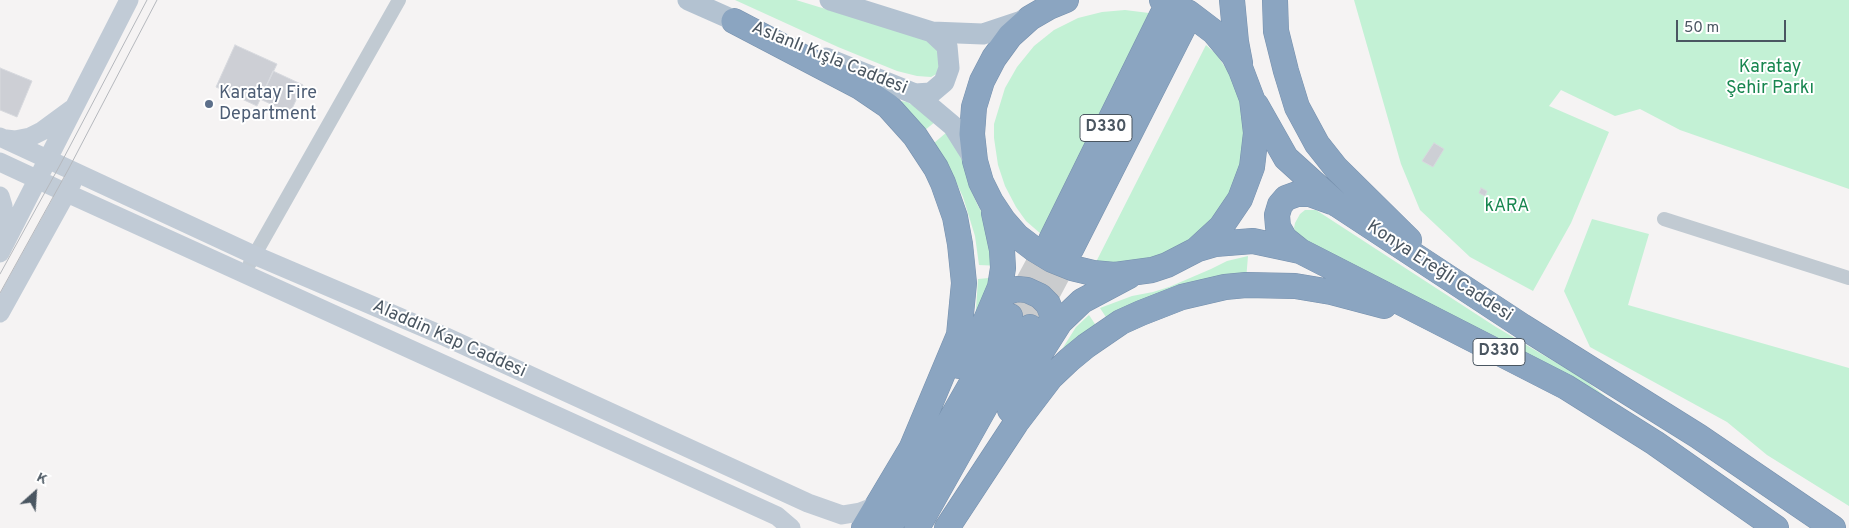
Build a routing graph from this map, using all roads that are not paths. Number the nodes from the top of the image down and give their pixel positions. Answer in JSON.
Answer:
{"nodes":[{"id":1,"x":129,"y":0,"type":"edge"},
{"id":2,"x":399,"y":0,"type":"edge"},
{"id":3,"x":688,"y":0,"type":"edge"},
{"id":4,"x":830,"y":0,"type":"edge"},
{"id":5,"x":1066,"y":0,"type":"edge"},
{"id":6,"x":1232,"y":0,"type":"edge"},
{"id":7,"x":1275,"y":0,"type":"edge"},
{"id":8,"x":1162,"y":8,"type":"edge"},
{"id":9,"x":1030,"y":18,"type":"junction"},
{"id":10,"x":734,"y":21,"type":"junction"},
{"id":11,"x":1184,"y":26,"type":"dead end"},
{"id":12,"x":932,"y":32,"type":"junction"},
{"id":13,"x":1241,"y":70,"type":"junction"},
{"id":14,"x":915,"y":94,"type":"junction"},
{"id":15,"x":1252,"y":99,"type":"junction"},
{"id":16,"x":75,"y":107,"type":"junction"},
{"id":17,"x":0,"y":137,"type":"edge"},
{"id":18,"x":48,"y":160,"type":"junction"},
{"id":19,"x":975,"y":161,"type":"junction"},
{"id":20,"x":0,"y":162,"type":"edge"},
{"id":21,"x":77,"y":174,"type":"junction"},
{"id":22,"x":38,"y":180,"type":"junction"},
{"id":23,"x":66,"y":193,"type":"junction"},
{"id":24,"x":0,"y":196,"type":"edge"},
{"id":25,"x":991,"y":202,"type":"junction"},
{"id":26,"x":1338,"y":205,"type":"junction"},
{"id":27,"x":1664,"y":219,"type":"dead end"},
{"id":28,"x":1196,"y":250,"type":"junction"},
{"id":29,"x":1300,"y":251,"type":"junction"},
{"id":30,"x":0,"y":253,"type":"edge"},
{"id":31,"x":254,"y":255,"type":"junction"},
{"id":32,"x":1136,"y":273,"type":"junction"},
{"id":33,"x":244,"y":274,"type":"junction"},
{"id":34,"x":1444,"y":274,"type":"junction"},
{"id":35,"x":1849,"y":278,"type":"edge"},
{"id":36,"x":0,"y":313,"type":"edge"},
{"id":37,"x":1021,"y":321,"type":"junction"},
{"id":38,"x":1445,"y":325,"type":"junction"},
{"id":39,"x":912,"y":447,"type":"junction"},
{"id":40,"x":892,"y":482,"type":"junction"},
{"id":41,"x":825,"y":510,"type":"junction"},
{"id":42,"x":784,"y":522,"type":"edge"},
{"id":43,"x":835,"y":528,"type":"edge"},
{"id":44,"x":864,"y":528,"type":"edge"},
{"id":45,"x":890,"y":528,"type":"edge"},
{"id":46,"x":916,"y":528,"type":"edge"},
{"id":47,"x":946,"y":528,"type":"edge"},
{"id":48,"x":1776,"y":528,"type":"edge"},
{"id":49,"x":1833,"y":528,"type":"edge"}],
"edges":[{"from":1,"to":16,"type":"street"},
{"from":2,"to":31,"type":"street"},
{"from":3,"to":10,"type":"main road","name":"Aslanlı Kışla Caddesi"},
{"from":4,"to":12,"type":"main road"},
{"from":5,"to":9,"type":"highway"},
{"from":6,"to":13,"type":"highway"},
{"from":7,"to":34,"type":"highway","number":"D330"},
{"from":8,"to":11,"type":"highway","number":"D330"},
{"from":8,"to":13,"type":"highway"},
{"from":9,"to":12,"type":"main road"},
{"from":9,"to":19,"type":"highway"},
{"from":10,"to":14,"type":"main road","name":"Aslanlı Kışla Caddesi"},
{"from":10,"to":39,"type":"highway"},
{"from":12,"to":14,"type":"main road"},
{"from":13,"to":15,"type":"highway"},
{"from":14,"to":19,"type":"main road","name":"Aslanlı Kışla Caddesi"},
{"from":15,"to":26,"type":"highway","name":"Konya Ereğli Caddesi"},
{"from":15,"to":28,"type":"highway"},
{"from":16,"to":17,"type":"street"},
{"from":16,"to":18,"type":"street"},
{"from":17,"to":18,"type":"street","name":"Aladdin Kap Caddesi"},
{"from":18,"to":21,"type":"street","name":"Aladdin Kap Caddesi"},
{"from":18,"to":22,"type":"street"},
{"from":19,"to":25,"type":"highway"},
{"from":20,"to":22,"type":"street","name":"Aladdin Kap Caddesi"},
{"from":21,"to":23,"type":"street"},
{"from":21,"to":31,"type":"street","name":"Aladdin Kap Caddesi"},
{"from":22,"to":23,"type":"street","name":"Aladdin Kap Caddesi"},
{"from":22,"to":30,"type":"street"},
{"from":23,"to":33,"type":"street","name":"Aladdin Kap Caddesi"},
{"from":23,"to":36,"type":"street"},
{"from":24,"to":30,"type":"street"},
{"from":25,"to":32,"type":"highway"},
{"from":25,"to":37,"type":"highway"},
{"from":26,"to":29,"type":"highway"},
{"from":26,"to":34,"type":"highway","name":"Konya Ereğli Caddesi"},
{"from":27,"to":35,"type":"street"},
{"from":28,"to":29,"type":"highway","name":"Konya Ereğli Caddesi","number":"D330"},
{"from":28,"to":32,"type":"highway"},
{"from":29,"to":38,"type":"highway","name":"Konya Ereğli Caddesi","number":"D330"},
{"from":31,"to":33,"type":"street"},
{"from":31,"to":41,"type":"street","name":"Aladdin Kap Caddesi"},
{"from":32,"to":37,"type":"highway"},
{"from":33,"to":42,"type":"street","name":"Aladdin Kap Caddesi"},
{"from":34,"to":49,"type":"highway","name":"Konya Ereğli Caddesi","number":"D330"},
{"from":37,"to":39,"type":"highway"},
{"from":37,"to":45,"type":"highway"},
{"from":37,"to":46,"type":"highway"},
{"from":37,"to":47,"type":"highway"},
{"from":38,"to":47,"type":"highway"},
{"from":38,"to":48,"type":"highway","name":"Konya Ereğli Caddesi","number":"D330"},
{"from":39,"to":40,"type":"highway"},
{"from":40,"to":41,"type":"street","name":"Aladdin Kap Caddesi"},
{"from":40,"to":44,"type":"highway"},
{"from":41,"to":43,"type":"street"}]}
